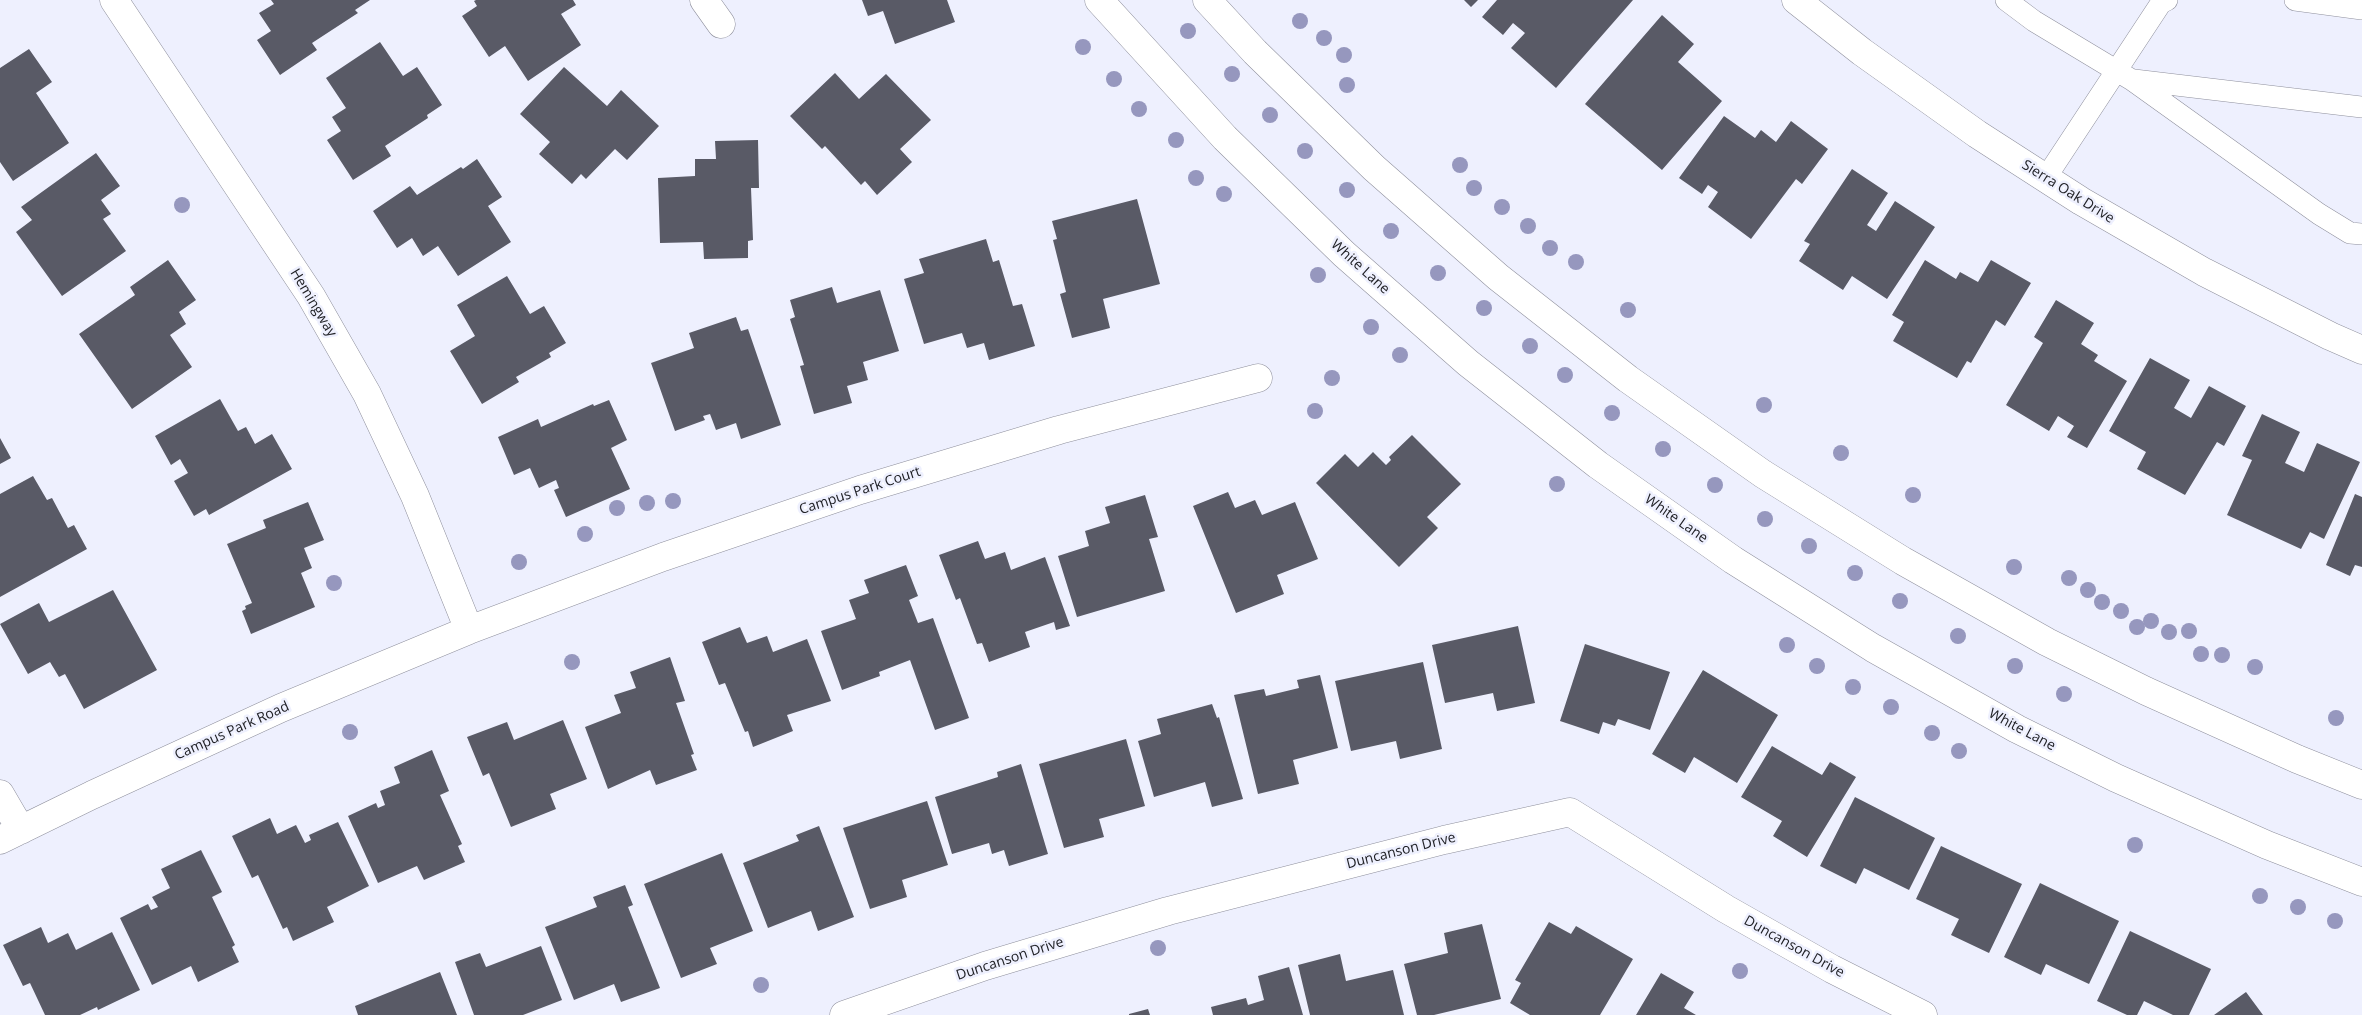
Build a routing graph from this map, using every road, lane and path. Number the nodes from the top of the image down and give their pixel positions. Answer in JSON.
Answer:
{"nodes":[{"id":1,"x":114,"y":0,"type":"edge"},
{"id":2,"x":704,"y":0,"type":"edge"},
{"id":3,"x":1099,"y":0,"type":"edge"},
{"id":4,"x":1207,"y":0,"type":"edge"},
{"id":5,"x":1796,"y":0,"type":"edge"},
{"id":6,"x":2006,"y":0,"type":"edge"},
{"id":7,"x":2167,"y":0,"type":"edge"},
{"id":8,"x":2295,"y":0,"type":"edge"},
{"id":9,"x":2362,"y":9,"type":"edge"},
{"id":10,"x":722,"y":24,"type":"dead end"},
{"id":11,"x":2124,"y":76,"type":"junction"},
{"id":12,"x":2362,"y":107,"type":"edge"},
{"id":13,"x":2045,"y":179,"type":"junction"},
{"id":14,"x":2362,"y":234,"type":"edge"},
{"id":15,"x":2362,"y":350,"type":"edge"},
{"id":16,"x":1258,"y":378,"type":"dead end"},
{"id":17,"x":469,"y":630,"type":"junction"},
{"id":18,"x":2362,"y":784,"type":"edge"},
{"id":19,"x":0,"y":794,"type":"edge"},
{"id":20,"x":10,"y":835,"type":"edge"},
{"id":21,"x":2362,"y":882,"type":"edge"},
{"id":22,"x":844,"y":1015,"type":"edge"},
{"id":23,"x":1923,"y":1015,"type":"edge"}],
"edges":[{"from":1,"to":17,"type":"street","name":"Hemingway"},
{"from":2,"to":10,"type":"street"},
{"from":3,"to":21,"type":"street","name":"White Lane"},
{"from":4,"to":18,"type":"street"},
{"from":5,"to":13,"type":"street","name":"Sierra Oak Drive"},
{"from":6,"to":11,"type":"lane"},
{"from":7,"to":11,"type":"lane"},
{"from":8,"to":9,"type":"lane"},
{"from":11,"to":12,"type":"lane"},
{"from":11,"to":13,"type":"lane"},
{"from":11,"to":14,"type":"lane"},
{"from":13,"to":15,"type":"street","name":"Sierra Oak Drive"},
{"from":16,"to":17,"type":"street","name":"Campus Park Court"},
{"from":17,"to":20,"type":"street","name":"Campus Park Road"},
{"from":19,"to":20,"type":"street"},
{"from":22,"to":23,"type":"street","name":"Duncanson Drive"}]}
